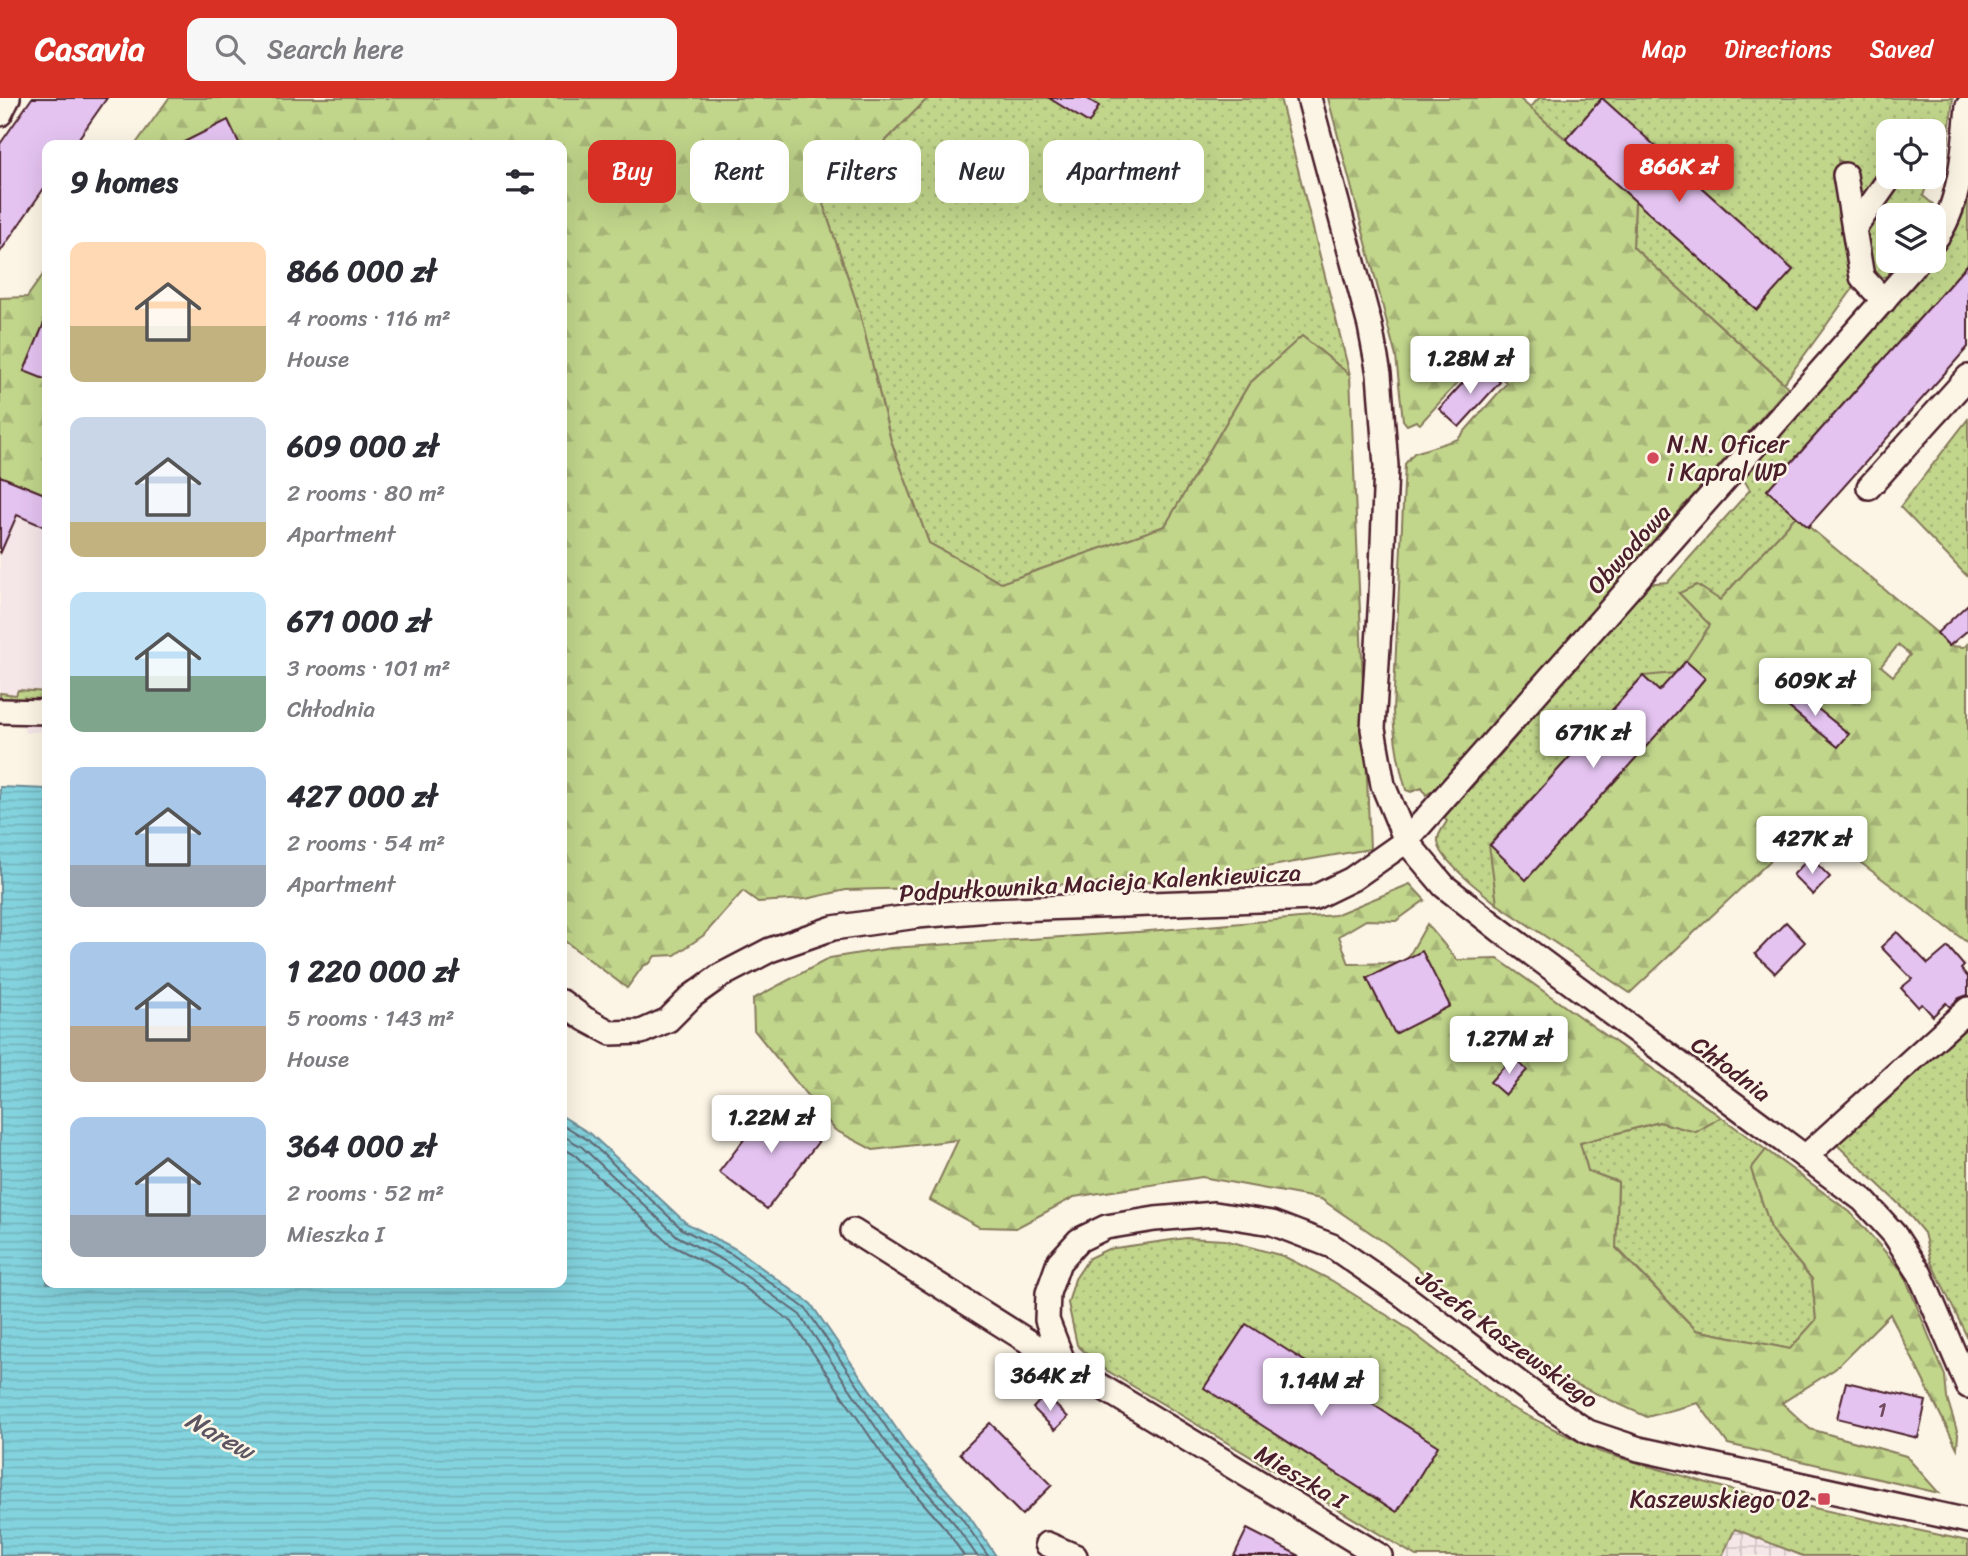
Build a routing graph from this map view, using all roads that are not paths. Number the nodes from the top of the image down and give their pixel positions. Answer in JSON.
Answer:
{"nodes":[{"id":1,"x":8,"y":98,"type":"edge"},
{"id":2,"x":1309,"y":98,"type":"edge"},
{"id":3,"x":1968,"y":106,"type":"edge"},
{"id":4,"x":0,"y":114,"type":"edge"},
{"id":5,"x":1966,"y":151,"type":"edge"},
{"id":6,"x":1845,"y":175,"type":"dead end"},
{"id":7,"x":1882,"y":189,"type":"edge"},
{"id":8,"x":1946,"y":219,"type":"edge"},
{"id":9,"x":1854,"y":229,"type":"junction"},
{"id":10,"x":1908,"y":273,"type":"edge"},
{"id":11,"x":1884,"y":301,"type":"junction"},
{"id":12,"x":1968,"y":377,"type":"edge"},
{"id":13,"x":1869,"y":487,"type":"dead end"},
{"id":14,"x":0,"y":711,"type":"edge"},
{"id":15,"x":42,"y":712,"type":"edge"},
{"id":16,"x":1406,"y":841,"type":"junction"},
{"id":17,"x":567,"y":1006,"type":"edge"},
{"id":18,"x":1968,"y":1009,"type":"edge"},
{"id":19,"x":1805,"y":1157,"type":"junction"},
{"id":20,"x":853,"y":1231,"type":"dead end"},
{"id":21,"x":1064,"y":1364,"type":"junction"},
{"id":22,"x":1968,"y":1384,"type":"edge"},
{"id":23,"x":1968,"y":1521,"type":"edge"},
{"id":24,"x":1047,"y":1544,"type":"dead end"},
{"id":25,"x":1075,"y":1556,"type":"edge"},
{"id":26,"x":1381,"y":1556,"type":"edge"}],
"edges":[{"from":1,"to":4,"type":"street"},
{"from":2,"to":16,"type":"street","name":"Chłodnia"},
{"from":3,"to":5,"type":"street"},
{"from":5,"to":8,"type":"street"},
{"from":6,"to":9,"type":"street"},
{"from":7,"to":9,"type":"street"},
{"from":9,"to":11,"type":"street"},
{"from":10,"to":11,"type":"street","name":"Obwodowa"},
{"from":11,"to":16,"type":"street","name":"Obwodowa"},
{"from":12,"to":13,"type":"street"},
{"from":14,"to":15,"type":"street"},
{"from":16,"to":17,"type":"street","name":"Podpułkownika Macieja Kalenkiewicza"},
{"from":16,"to":19,"type":"street","name":"Chłodnia"},
{"from":18,"to":19,"type":"street"},
{"from":19,"to":22,"type":"street","name":"Chłodnia"},
{"from":20,"to":21,"type":"street","name":"Mieszka I"},
{"from":21,"to":23,"type":"street","name":"Józefa Kaszewskiego"},
{"from":21,"to":26,"type":"street","name":"Mieszka I"},
{"from":24,"to":25,"type":"street"}]}
